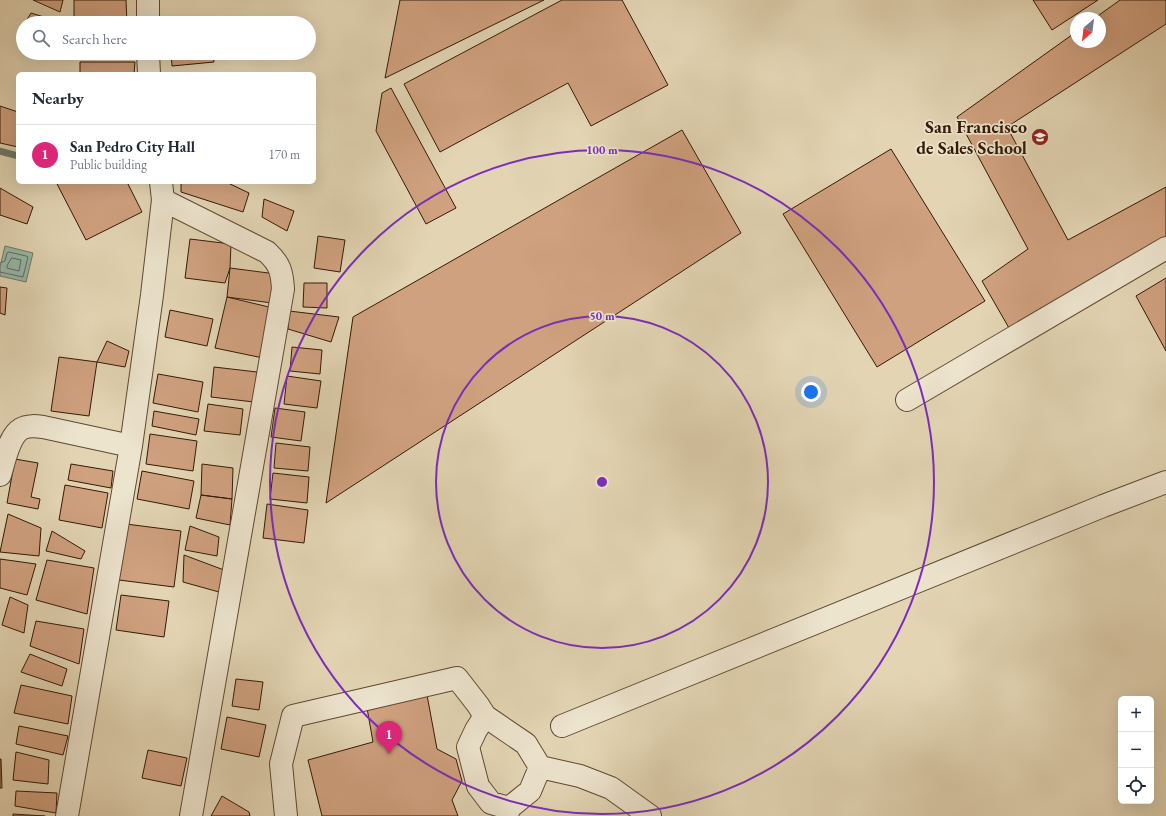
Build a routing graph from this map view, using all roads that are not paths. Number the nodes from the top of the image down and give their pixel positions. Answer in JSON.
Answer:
{"nodes":[{"id":1,"x":148,"y":0,"type":"edge"},
{"id":2,"x":148,"y":16,"type":"edge"},
{"id":3,"x":149,"y":60,"type":"edge"},
{"id":4,"x":150,"y":72,"type":"edge"},
{"id":5,"x":162,"y":191,"type":"edge"},
{"id":6,"x":1166,"y":248,"type":"edge"},
{"id":7,"x":907,"y":400,"type":"dead end"},
{"id":8,"x":131,"y":446,"type":"junction"},
{"id":9,"x":0,"y":474,"type":"edge"},
{"id":10,"x":1166,"y":482,"type":"edge"},
{"id":11,"x":485,"y":716,"type":"junction"},
{"id":12,"x":562,"y":726,"type":"dead end"},
{"id":13,"x":540,"y":767,"type":"junction"},
{"id":14,"x":508,"y":812,"type":"edge"},
{"id":15,"x":66,"y":816,"type":"edge"},
{"id":16,"x":191,"y":816,"type":"edge"},
{"id":17,"x":286,"y":816,"type":"edge"},
{"id":18,"x":650,"y":816,"type":"edge"}],
"edges":[{"from":1,"to":2,"type":"street"},
{"from":3,"to":4,"type":"street"},
{"from":5,"to":8,"type":"street"},
{"from":5,"to":16,"type":"street"},
{"from":6,"to":7,"type":"street"},
{"from":8,"to":9,"type":"street"},
{"from":8,"to":15,"type":"street"},
{"from":10,"to":12,"type":"street"},
{"from":11,"to":13,"type":"street"},
{"from":11,"to":14,"type":"street"},
{"from":11,"to":17,"type":"street"},
{"from":13,"to":14,"type":"street"},
{"from":13,"to":18,"type":"street"}]}
